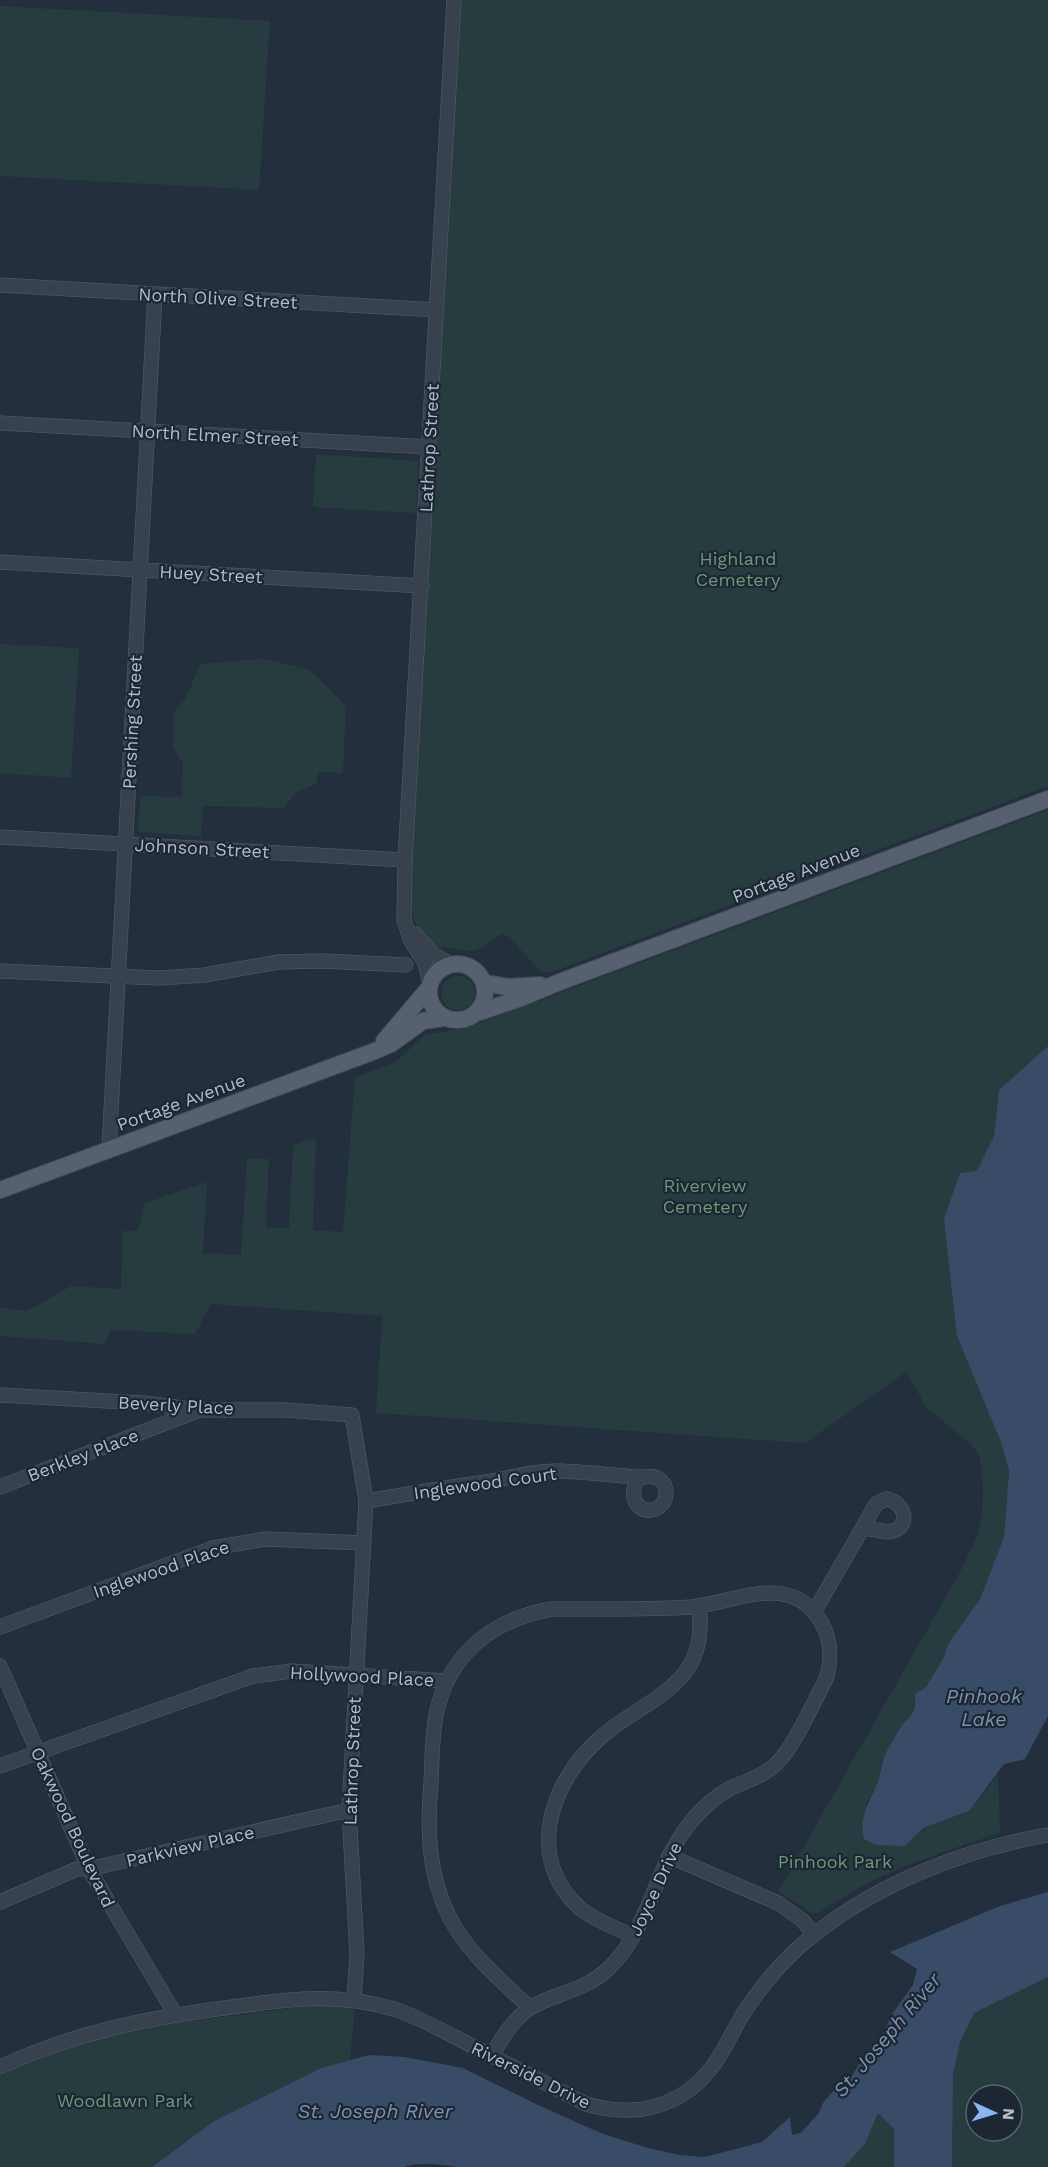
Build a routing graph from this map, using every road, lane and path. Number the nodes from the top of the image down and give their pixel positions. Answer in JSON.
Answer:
{"nodes":[{"id":1,"x":454,"y":0,"type":"edge"},
{"id":2,"x":0,"y":285,"type":"edge"},
{"id":3,"x":155,"y":294,"type":"junction"},
{"id":4,"x":437,"y":310,"type":"junction"},
{"id":5,"x":0,"y":423,"type":"edge"},
{"id":6,"x":148,"y":431,"type":"junction"},
{"id":7,"x":429,"y":447,"type":"junction"},
{"id":8,"x":0,"y":562,"type":"edge"},
{"id":9,"x":141,"y":571,"type":"junction"},
{"id":10,"x":422,"y":586,"type":"junction"},
{"id":11,"x":1048,"y":799,"type":"edge"},
{"id":12,"x":0,"y":837,"type":"edge"},
{"id":13,"x":126,"y":844,"type":"junction"},
{"id":14,"x":405,"y":860,"type":"junction"},
{"id":15,"x":404,"y":896,"type":"junction"},
{"id":16,"x":452,"y":965,"type":"junction"},
{"id":17,"x":406,"y":966,"type":"dead end"},
{"id":18,"x":0,"y":971,"type":"edge"},
{"id":19,"x":118,"y":977,"type":"junction"},
{"id":20,"x":484,"y":983,"type":"junction"},
{"id":21,"x":557,"y":983,"type":"junction"},
{"id":22,"x":429,"y":986,"type":"junction"},
{"id":23,"x":480,"y":1012,"type":"junction"},
{"id":24,"x":443,"y":1018,"type":"junction"},
{"id":25,"x":375,"y":1051,"type":"junction"},
{"id":26,"x":109,"y":1149,"type":"junction"},
{"id":27,"x":0,"y":1190,"type":"edge"},
{"id":28,"x":0,"y":1395,"type":"edge"},
{"id":29,"x":199,"y":1410,"type":"junction"},
{"id":30,"x":352,"y":1415,"type":"joint"},
{"id":31,"x":639,"y":1478,"type":"dead end"},
{"id":32,"x":0,"y":1487,"type":"edge"},
{"id":33,"x":366,"y":1501,"type":"junction"},
{"id":34,"x":862,"y":1529,"type":"dead end"},
{"id":35,"x":364,"y":1543,"type":"junction"},
{"id":36,"x":699,"y":1606,"type":"junction"},
{"id":37,"x":814,"y":1612,"type":"junction"},
{"id":38,"x":0,"y":1627,"type":"edge"},
{"id":39,"x":0,"y":1666,"type":"edge"},
{"id":40,"x":356,"y":1675,"type":"junction"},
{"id":41,"x":446,"y":1681,"type":"junction"},
{"id":42,"x":37,"y":1752,"type":"junction"},
{"id":43,"x":0,"y":1766,"type":"edge"},
{"id":44,"x":349,"y":1810,"type":"junction"},
{"id":45,"x":1048,"y":1835,"type":"edge"},
{"id":46,"x":669,"y":1856,"type":"junction"},
{"id":47,"x":88,"y":1869,"type":"junction"},
{"id":48,"x":0,"y":1902,"type":"edge"},
{"id":49,"x":814,"y":1934,"type":"junction"},
{"id":50,"x":633,"y":1936,"type":"junction"},
{"id":51,"x":354,"y":2000,"type":"junction"},
{"id":52,"x":530,"y":2008,"type":"junction"},
{"id":53,"x":175,"y":2014,"type":"junction"},
{"id":54,"x":492,"y":2056,"type":"junction"},
{"id":55,"x":0,"y":2067,"type":"edge"}],
"edges":[{"from":1,"to":4,"type":"street","name":"Lathrop Street"},
{"from":2,"to":3,"type":"street","name":"North Olive Street"},
{"from":3,"to":4,"type":"street","name":"North Olive Street"},
{"from":3,"to":6,"type":"street","name":"Pershing Street"},
{"from":4,"to":7,"type":"street","name":"Lathrop Street"},
{"from":5,"to":6,"type":"street","name":"North Elmer Street"},
{"from":6,"to":7,"type":"street","name":"North Elmer Street"},
{"from":6,"to":9,"type":"street","name":"Pershing Street"},
{"from":7,"to":10,"type":"street","name":"Lathrop Street"},
{"from":8,"to":9,"type":"street","name":"Huey Street"},
{"from":9,"to":10,"type":"street","name":"Huey Street"},
{"from":9,"to":13,"type":"street","name":"Pershing Street"},
{"from":10,"to":14,"type":"street","name":"Lathrop Street"},
{"from":11,"to":21,"type":"main road","name":"Portage Avenue"},
{"from":12,"to":13,"type":"street","name":"Johnson Street"},
{"from":13,"to":14,"type":"street","name":"Johnson Street"},
{"from":13,"to":19,"type":"street","name":"Pershing Street"},
{"from":14,"to":15,"type":"street","name":"Lathrop Street"},
{"from":15,"to":16,"type":"street","name":"Lathrop Street"},
{"from":15,"to":22,"type":"street","name":"Lathrop Street"},
{"from":16,"to":20,"type":"main road"},
{"from":16,"to":22,"type":"main road"},
{"from":17,"to":19,"type":"street"},
{"from":18,"to":19,"type":"street"},
{"from":19,"to":26,"type":"street","name":"Pershing Street"},
{"from":20,"to":21,"type":"main road","name":"Portage Avenue"},
{"from":20,"to":23,"type":"main road"},
{"from":21,"to":23,"type":"main road","name":"Portage Avenue"},
{"from":22,"to":24,"type":"main road"},
{"from":22,"to":25,"type":"main road","name":"Portage Avenue"},
{"from":23,"to":24,"type":"main road"},
{"from":24,"to":25,"type":"main road","name":"Portage Avenue"},
{"from":25,"to":26,"type":"main road","name":"Portage Avenue"},
{"from":26,"to":27,"type":"main road","name":"Portage Avenue"},
{"from":28,"to":29,"type":"street","name":"Beverly Place"},
{"from":29,"to":30,"type":"street","name":"Beverly Place"},
{"from":29,"to":32,"type":"street","name":"Berkley Place"},
{"from":30,"to":33,"type":"street","name":"Lathrop Street"},
{"from":31,"to":33,"type":"street","name":"Inglewood Court"},
{"from":33,"to":35,"type":"street","name":"Lathrop Street"},
{"from":34,"to":37,"type":"street"},
{"from":35,"to":38,"type":"street","name":"Inglewood Place"},
{"from":35,"to":40,"type":"street","name":"Lathrop Street"},
{"from":36,"to":37,"type":"street","name":"Hollywood Place"},
{"from":36,"to":41,"type":"street","name":"Hollywood Place"},
{"from":36,"to":50,"type":"street"},
{"from":37,"to":46,"type":"street","name":"Joyce Drive"},
{"from":39,"to":42,"type":"street","name":"Oakwood Boulevard"},
{"from":40,"to":41,"type":"street","name":"Hollywood Place"},
{"from":40,"to":42,"type":"street","name":"Hollywood Place"},
{"from":40,"to":44,"type":"street","name":"Lathrop Street"},
{"from":41,"to":52,"type":"street"},
{"from":42,"to":43,"type":"street","name":"Hollywood Place"},
{"from":42,"to":47,"type":"street","name":"Oakwood Boulevard"},
{"from":44,"to":47,"type":"street","name":"Parkview Place"},
{"from":44,"to":51,"type":"street","name":"Lathrop Street"},
{"from":45,"to":49,"type":"street","name":"Riverside Drive"},
{"from":46,"to":49,"type":"street"},
{"from":46,"to":50,"type":"street","name":"Joyce Drive"},
{"from":47,"to":48,"type":"street","name":"Parkview Place"},
{"from":47,"to":53,"type":"street","name":"Oakwood Boulevard"},
{"from":49,"to":54,"type":"street","name":"Riverside Drive"},
{"from":50,"to":52,"type":"street","name":"Joyce Drive"},
{"from":51,"to":53,"type":"street","name":"Riverside Drive"},
{"from":51,"to":54,"type":"street","name":"Riverside Drive"},
{"from":52,"to":54,"type":"street","name":"Joyce Drive"},
{"from":53,"to":55,"type":"street","name":"Riverside Drive"}]}
